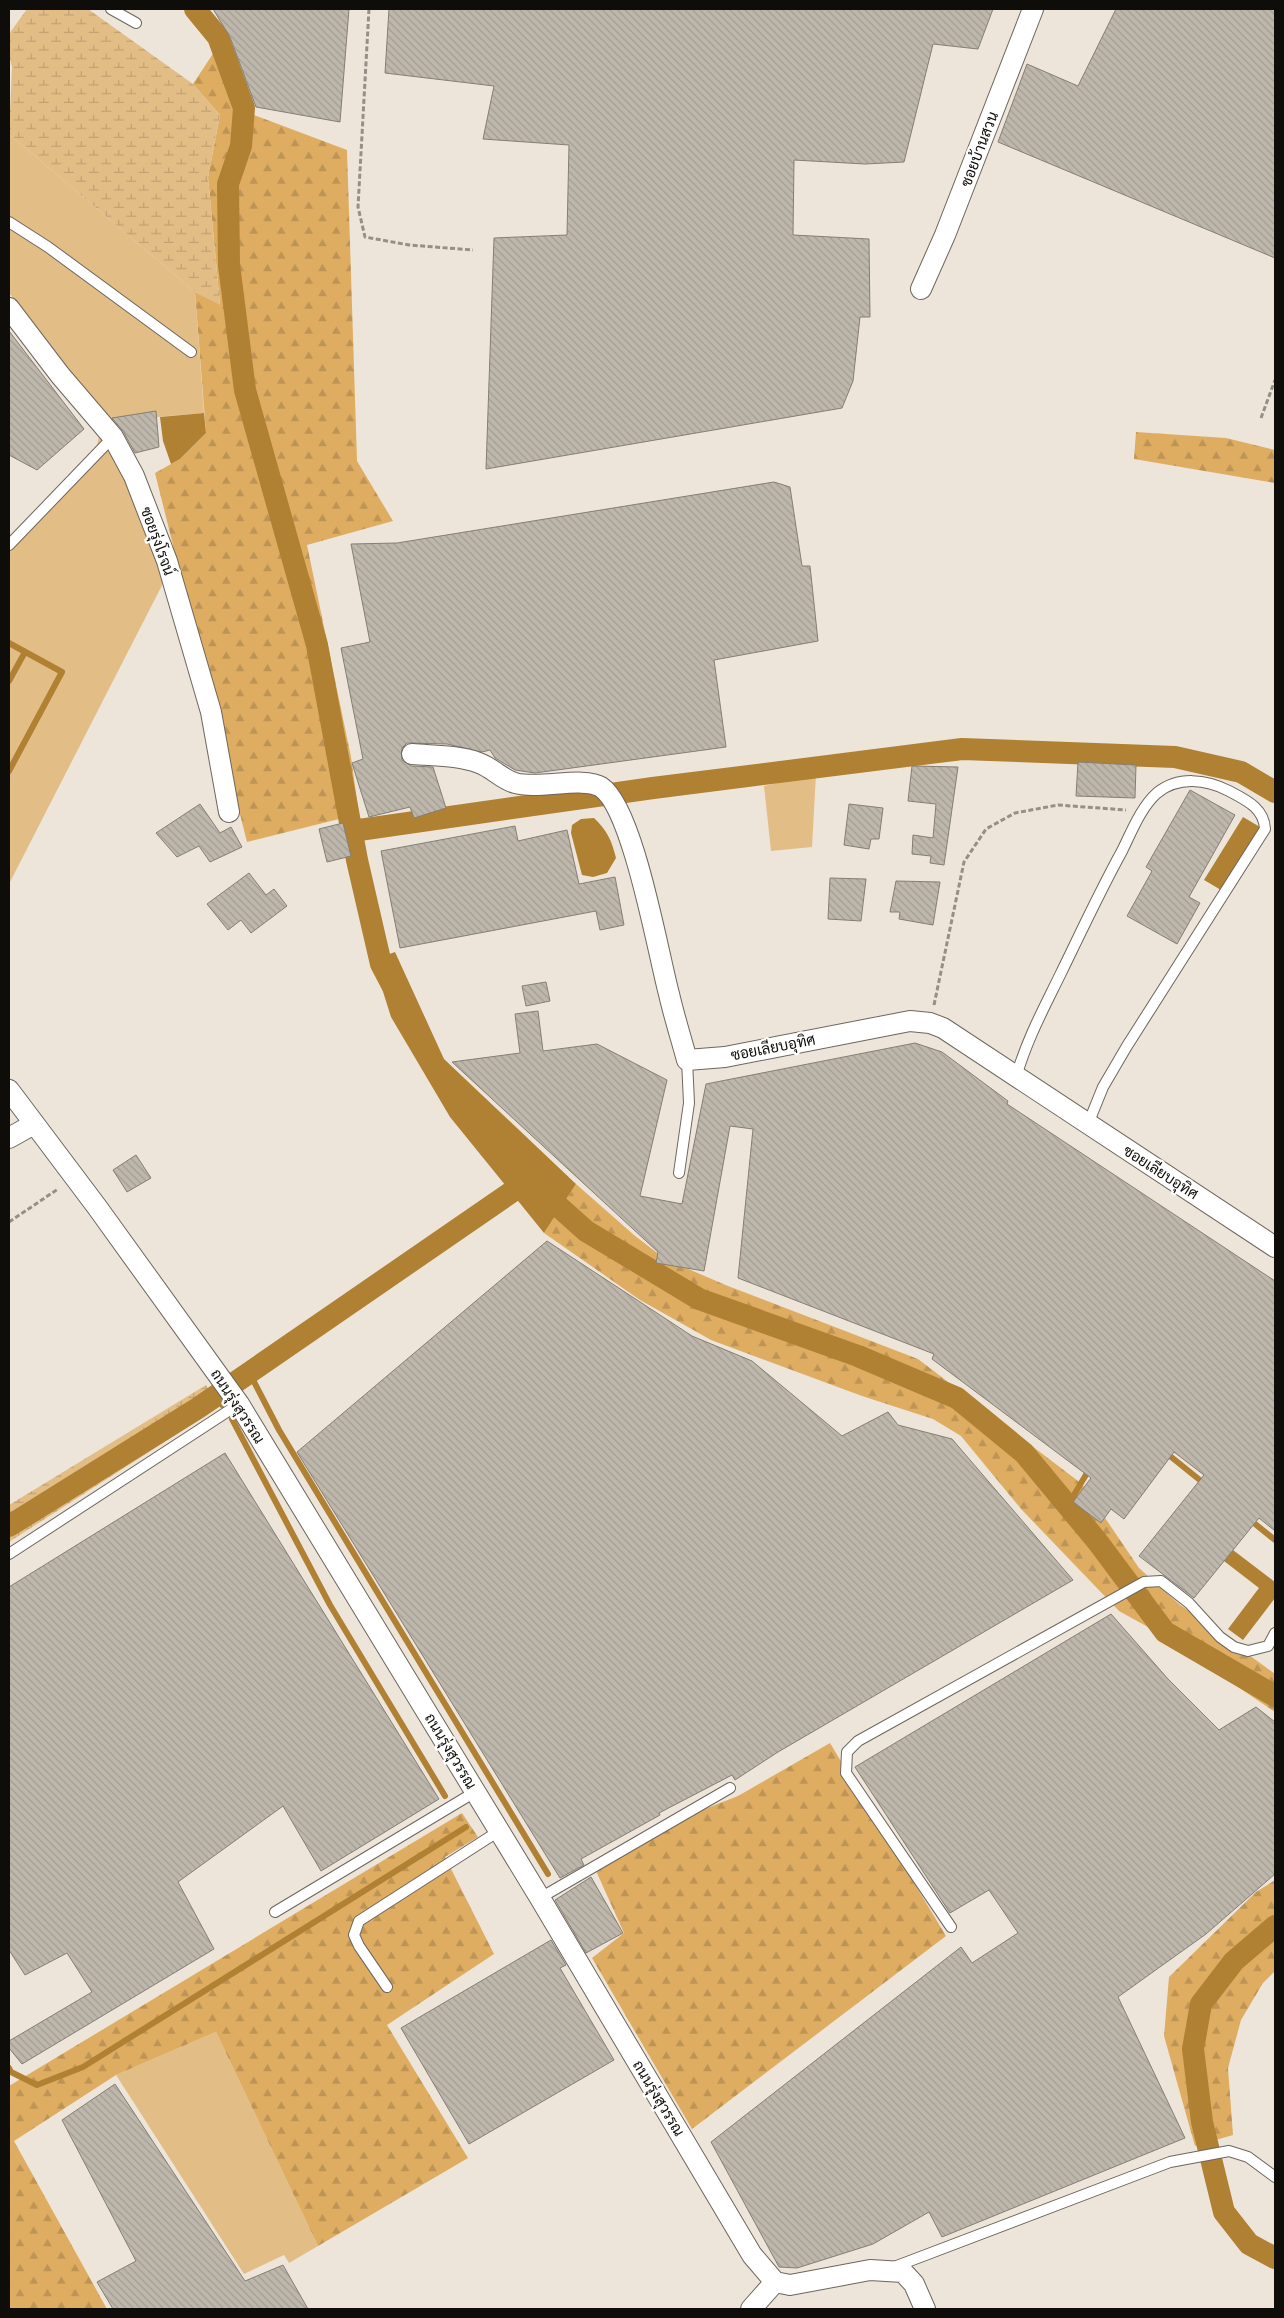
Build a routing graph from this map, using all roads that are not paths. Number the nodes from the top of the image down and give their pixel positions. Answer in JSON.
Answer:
{"nodes":[{"id":1,"x":111,"y":9,"type":"edge"},
{"id":2,"x":1034,"y":9,"type":"edge"},
{"id":3,"x":136,"y":23,"type":"dead end"},
{"id":4,"x":9,"y":222,"type":"edge"},
{"id":5,"x":922,"y":289,"type":"dead end"},
{"id":6,"x":9,"y":308,"type":"edge"},
{"id":7,"x":191,"y":352,"type":"dead end"},
{"id":8,"x":113,"y":437,"type":"junction"},
{"id":9,"x":9,"y":545,"type":"edge"},
{"id":10,"x":412,"y":754,"type":"dead end"},
{"id":11,"x":229,"y":812,"type":"dead end"},
{"id":12,"x":687,"y":1060,"type":"junction"},
{"id":13,"x":1016,"y":1077,"type":"junction"},
{"id":14,"x":9,"y":1090,"type":"edge"},
{"id":15,"x":34,"y":1124,"type":"junction"},
{"id":16,"x":1088,"y":1124,"type":"junction"},
{"id":17,"x":9,"y":1138,"type":"edge"},
{"id":18,"x":679,"y":1173,"type":"dead end"},
{"id":19,"x":1275,"y":1247,"type":"edge"},
{"id":20,"x":238,"y":1403,"type":"junction"},
{"id":21,"x":9,"y":1554,"type":"edge"},
{"id":22,"x":1275,"y":1633,"type":"edge"},
{"id":23,"x":730,"y":1788,"type":"dead end"},
{"id":24,"x":475,"y":1792,"type":"junction"},
{"id":25,"x":499,"y":1831,"type":"junction"},
{"id":26,"x":540,"y":1898,"type":"junction"},
{"id":27,"x":275,"y":1912,"type":"dead end"},
{"id":28,"x":951,"y":1927,"type":"dead end"},
{"id":29,"x":386,"y":1987,"type":"dead end"},
{"id":30,"x":1275,"y":2177,"type":"edge"},
{"id":31,"x":887,"y":2270,"type":"junction"},
{"id":32,"x":775,"y":2282,"type":"junction"},
{"id":33,"x":751,"y":2309,"type":"edge"},
{"id":34,"x":925,"y":2309,"type":"edge"}],
"edges":[{"from":1,"to":3,"type":"lane"},
{"from":2,"to":5,"type":"street","name":"ซอยบ้านสวน"},
{"from":4,"to":7,"type":"lane"},
{"from":6,"to":8,"type":"street","name":"ซอยรุ่งโรจน์"},
{"from":8,"to":9,"type":"lane"},
{"from":8,"to":11,"type":"street","name":"ซอยรุ่งโรจน์"},
{"from":10,"to":12,"type":"street"},
{"from":12,"to":13,"type":"street","name":"ซอยเลียบอุทิศ"},
{"from":12,"to":18,"type":"lane"},
{"from":13,"to":16,"type":"street","name":"ซอยเลียบอุทิศ"},
{"from":13,"to":16,"type":"lane"},
{"from":14,"to":15,"type":"street","name":"ถนนรุ่งสุวรรณ"},
{"from":15,"to":17,"type":"street"},
{"from":15,"to":20,"type":"street","name":"ถนนรุ่งสุวรรณ"},
{"from":16,"to":19,"type":"street","name":"ซอยเลียบอุทิศ"},
{"from":20,"to":21,"type":"lane"},
{"from":20,"to":24,"type":"street","name":"ถนนรุ่งสุวรรณ"},
{"from":22,"to":28,"type":"lane"},
{"from":23,"to":26,"type":"lane"},
{"from":24,"to":25,"type":"street","name":"ถนนรุ่งสุวรรณ"},
{"from":24,"to":27,"type":"lane"},
{"from":25,"to":26,"type":"street","name":"ถนนรุ่งสุวรรณ"},
{"from":25,"to":29,"type":"lane"},
{"from":26,"to":32,"type":"street","name":"ถนนรุ่งสุวรรณ"},
{"from":30,"to":31,"type":"lane"},
{"from":31,"to":32,"type":"street"},
{"from":31,"to":34,"type":"street"},
{"from":32,"to":33,"type":"street"}]}
